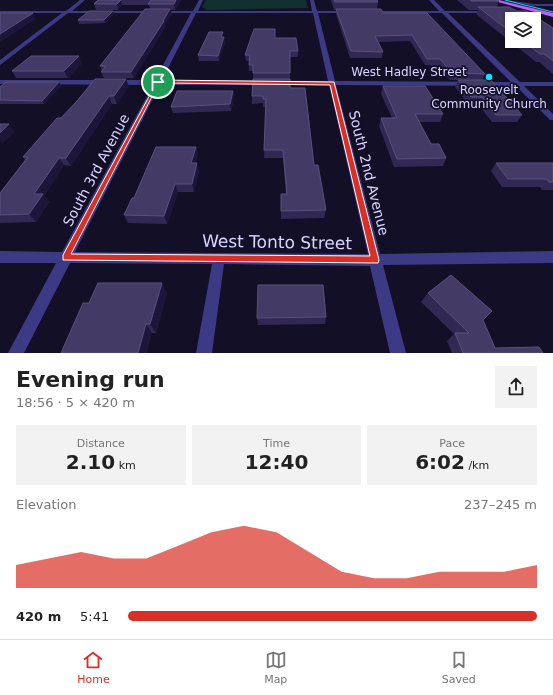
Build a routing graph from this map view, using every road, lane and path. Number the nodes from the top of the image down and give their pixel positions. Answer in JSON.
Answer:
{"nodes":[{"id":1,"x":82,"y":0,"type":"edge"},
{"id":2,"x":201,"y":0,"type":"edge"},
{"id":3,"x":312,"y":0,"type":"edge"},
{"id":4,"x":431,"y":0,"type":"edge"},
{"id":5,"x":493,"y":0,"type":"edge"},
{"id":6,"x":509,"y":0,"type":"edge"},
{"id":7,"x":553,"y":5,"type":"edge"},
{"id":8,"x":532,"y":10,"type":"junction"},
{"id":9,"x":0,"y":12,"type":"edge"},
{"id":10,"x":67,"y":12,"type":"junction"},
{"id":11,"x":195,"y":12,"type":"junction"},
{"id":12,"x":315,"y":12,"type":"junction"},
{"id":13,"x":357,"y":12,"type":"edge"},
{"id":14,"x":365,"y":12,"type":"edge"},
{"id":15,"x":445,"y":12,"type":"junction"},
{"id":16,"x":494,"y":12,"type":"edge"},
{"id":17,"x":525,"y":12,"type":"edge"},
{"id":18,"x":553,"y":15,"type":"edge"},
{"id":19,"x":0,"y":63,"type":"edge"},
{"id":20,"x":0,"y":82,"type":"edge"},
{"id":21,"x":158,"y":82,"type":"junction"},
{"id":22,"x":332,"y":83,"type":"junction"},
{"id":23,"x":518,"y":84,"type":"junction"},
{"id":24,"x":553,"y":84,"type":"edge"},
{"id":25,"x":553,"y":118,"type":"edge"},
{"id":26,"x":553,"y":257,"type":"edge"},
{"id":27,"x":0,"y":258,"type":"edge"},
{"id":28,"x":66,"y":258,"type":"junction"},
{"id":29,"x":219,"y":258,"type":"junction"},
{"id":30,"x":375,"y":260,"type":"junction"},
{"id":31,"x":16,"y":353,"type":"edge"},
{"id":32,"x":204,"y":353,"type":"edge"},
{"id":33,"x":398,"y":353,"type":"edge"}],
"edges":[{"from":1,"to":10,"type":"street"},
{"from":2,"to":11,"type":"street","name":"South 3rd Avenue"},
{"from":3,"to":12,"type":"street","name":"South 2nd Avenue"},
{"from":4,"to":15,"type":"street"},
{"from":5,"to":8,"type":"main road"},
{"from":6,"to":7,"type":"street"},
{"from":8,"to":17,"type":"street"},
{"from":8,"to":18,"type":"main road"},
{"from":9,"to":10,"type":"street"},
{"from":10,"to":11,"type":"street"},
{"from":10,"to":19,"type":"street"},
{"from":11,"to":12,"type":"street"},
{"from":11,"to":21,"type":"street","name":"South 3rd Avenue"},
{"from":12,"to":13,"type":"street"},
{"from":12,"to":22,"type":"street","name":"South 2nd Avenue"},
{"from":14,"to":15,"type":"street"},
{"from":15,"to":16,"type":"street"},
{"from":15,"to":23,"type":"street"},
{"from":20,"to":21,"type":"street","name":"West Hadley Street"},
{"from":21,"to":22,"type":"street","name":"West Hadley Street"},
{"from":21,"to":28,"type":"street","name":"South 3rd Avenue"},
{"from":22,"to":23,"type":"street","name":"West Hadley Street"},
{"from":22,"to":30,"type":"street","name":"South 2nd Avenue"},
{"from":23,"to":24,"type":"street","name":"West Hadley Street"},
{"from":23,"to":25,"type":"street"},
{"from":26,"to":30,"type":"street","name":"West Tonto Street"},
{"from":27,"to":28,"type":"street","name":"West Tonto Street"},
{"from":28,"to":29,"type":"street","name":"West Tonto Street"},
{"from":28,"to":31,"type":"street","name":"South 3rd Avenue"},
{"from":29,"to":30,"type":"street","name":"West Tonto Street"},
{"from":29,"to":32,"type":"street"},
{"from":30,"to":33,"type":"street","name":"South 2nd Avenue"}]}
